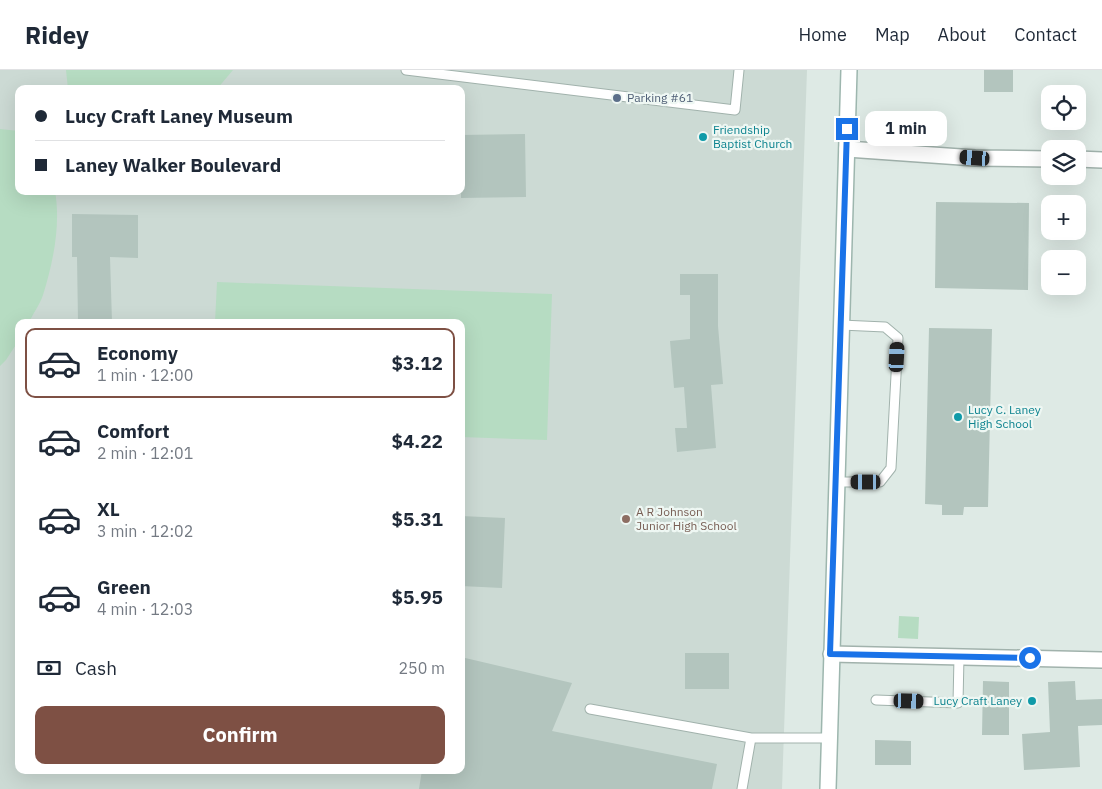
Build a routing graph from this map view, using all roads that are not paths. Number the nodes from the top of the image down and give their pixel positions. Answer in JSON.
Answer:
{"nodes":[{"id":1,"x":406,"y":70,"type":"edge"},
{"id":2,"x":739,"y":70,"type":"edge"},
{"id":3,"x":849,"y":70,"type":"edge"},
{"id":4,"x":847,"y":149,"type":"junction"},
{"id":5,"x":1041,"y":159,"type":"edge"},
{"id":6,"x":1086,"y":159,"type":"edge"},
{"id":7,"x":1102,"y":160,"type":"edge"},
{"id":8,"x":841,"y":325,"type":"junction"},
{"id":9,"x":837,"y":482,"type":"junction"},
{"id":10,"x":830,"y":654,"type":"junction"},
{"id":11,"x":958,"y":657,"type":"junction"},
{"id":12,"x":1102,"y":660,"type":"edge"},
{"id":13,"x":876,"y":700,"type":"dead end"},
{"id":14,"x":590,"y":709,"type":"dead end"},
{"id":15,"x":751,"y":738,"type":"junction"},
{"id":16,"x":829,"y":738,"type":"junction"},
{"id":17,"x":742,"y":789,"type":"edge"},
{"id":18,"x":828,"y":789,"type":"edge"}],
"edges":[{"from":1,"to":2,"type":"lane"},
{"from":3,"to":4,"type":"main road"},
{"from":4,"to":5,"type":"main road"},
{"from":4,"to":8,"type":"main road"},
{"from":6,"to":7,"type":"main road"},
{"from":8,"to":9,"type":"main road"},
{"from":8,"to":9,"type":"lane"},
{"from":9,"to":10,"type":"main road"},
{"from":10,"to":11,"type":"main road"},
{"from":10,"to":16,"type":"main road"},
{"from":11,"to":12,"type":"main road"},
{"from":11,"to":13,"type":"lane"},
{"from":14,"to":15,"type":"lane"},
{"from":15,"to":16,"type":"lane"},
{"from":15,"to":17,"type":"lane"},
{"from":16,"to":18,"type":"main road"}]}
